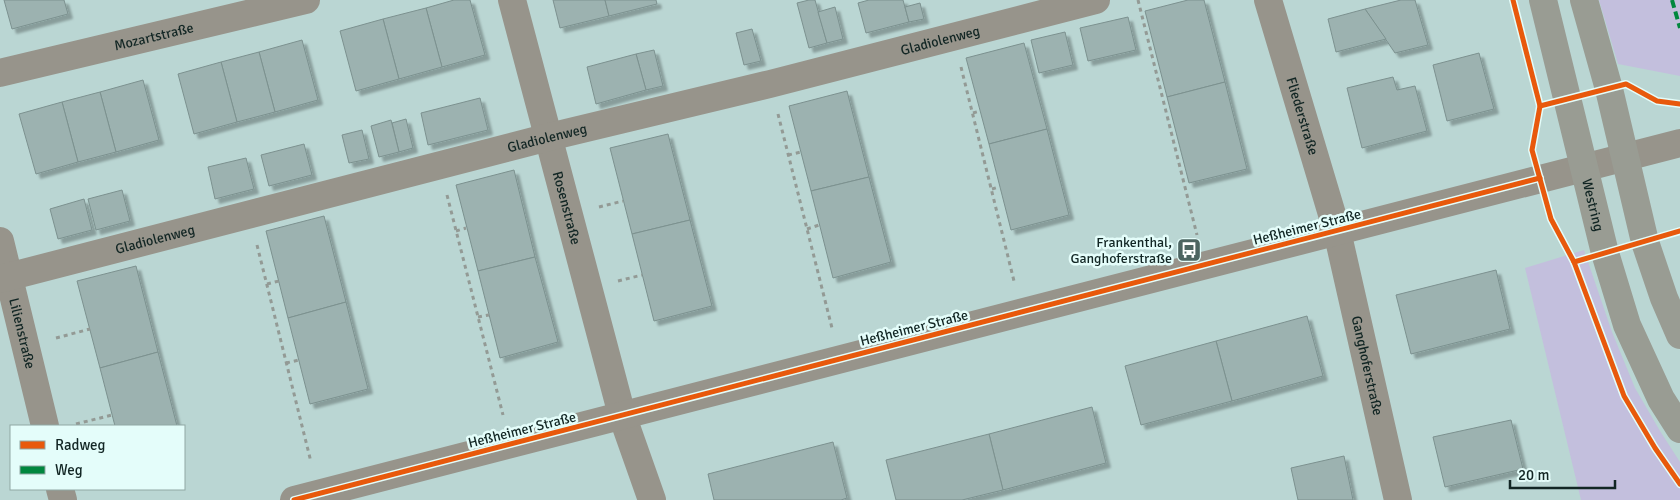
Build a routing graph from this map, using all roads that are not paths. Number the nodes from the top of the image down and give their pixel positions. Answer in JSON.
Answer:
{"nodes":[{"id":1,"x":306,"y":0,"type":"edge"},
{"id":2,"x":512,"y":0,"type":"edge"},
{"id":3,"x":1096,"y":0,"type":"edge"},
{"id":4,"x":1268,"y":0,"type":"edge"},
{"id":5,"x":1543,"y":0,"type":"edge"},
{"id":6,"x":1584,"y":0,"type":"edge"},
{"id":7,"x":0,"y":73,"type":"edge"},
{"id":8,"x":549,"y":137,"type":"junction"},
{"id":9,"x":1680,"y":143,"type":"edge"},
{"id":10,"x":1625,"y":157,"type":"junction"},
{"id":11,"x":1585,"y":167,"type":"junction"},
{"id":12,"x":1337,"y":231,"type":"junction"},
{"id":13,"x":0,"y":241,"type":"edge"},
{"id":14,"x":4,"y":278,"type":"edge"},
{"id":15,"x":1680,"y":335,"type":"edge"},
{"id":16,"x":622,"y":415,"type":"junction"},
{"id":17,"x":58,"y":425,"type":"edge"},
{"id":18,"x":1680,"y":429,"type":"edge"},
{"id":19,"x":307,"y":497,"type":"edge"},
{"id":20,"x":652,"y":500,"type":"edge"},
{"id":21,"x":1398,"y":500,"type":"edge"}],
"edges":[{"from":1,"to":7,"type":"street","name":"Mozartstraße"},
{"from":2,"to":8,"type":"street","name":"Rosenstraße"},
{"from":3,"to":8,"type":"street","name":"Gladiolenweg"},
{"from":4,"to":12,"type":"street","name":"Fliederstraße"},
{"from":5,"to":11,"type":"street","name":"Westring"},
{"from":6,"to":10,"type":"street"},
{"from":8,"to":14,"type":"street","name":"Gladiolenweg"},
{"from":8,"to":16,"type":"street","name":"Rosenstraße"},
{"from":9,"to":10,"type":"street","name":"Heßheimer Straße"},
{"from":10,"to":11,"type":"street","name":"Heßheimer Straße"},
{"from":10,"to":15,"type":"street"},
{"from":11,"to":12,"type":"street","name":"Heßheimer Straße"},
{"from":11,"to":18,"type":"street","name":"Westring"},
{"from":12,"to":16,"type":"street","name":"Heßheimer Straße"},
{"from":12,"to":21,"type":"street","name":"Ganghoferstraße"},
{"from":13,"to":14,"type":"street","name":"Lilienstraße"},
{"from":14,"to":17,"type":"street","name":"Lilienstraße"},
{"from":16,"to":19,"type":"street","name":"Heßheimer Straße"},
{"from":16,"to":20,"type":"street","name":"Rosenstraße"}]}
